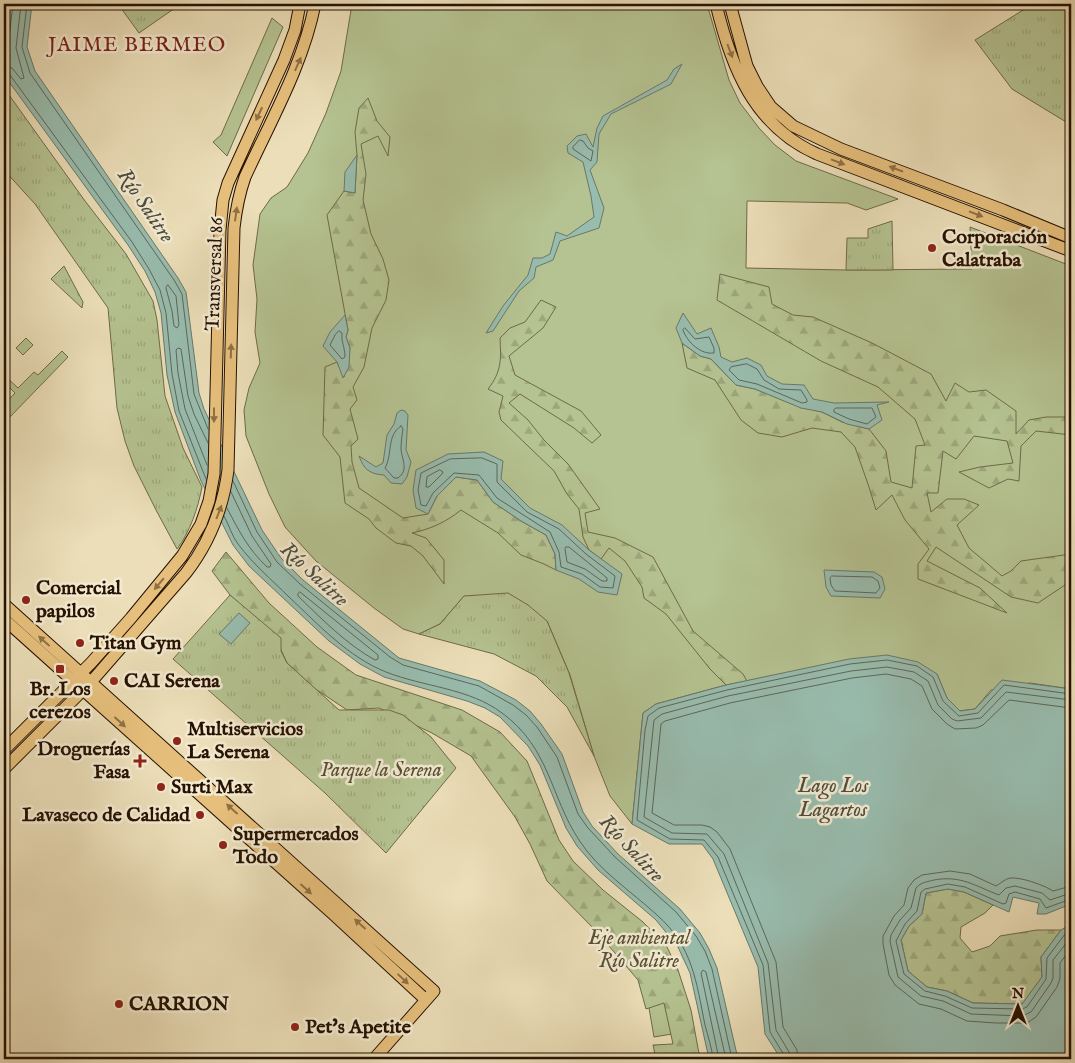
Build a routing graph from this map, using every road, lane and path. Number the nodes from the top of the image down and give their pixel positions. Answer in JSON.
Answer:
{"nodes":[{"id":1,"x":300,"y":4,"type":"edge"},
{"id":2,"x":315,"y":4,"type":"edge"},
{"id":3,"x":716,"y":4,"type":"edge"},
{"id":4,"x":730,"y":4,"type":"edge"},
{"id":5,"x":1071,"y":238,"type":"edge"},
{"id":6,"x":1071,"y":251,"type":"edge"},
{"id":7,"x":4,"y":604,"type":"edge"},
{"id":8,"x":4,"y":619,"type":"edge"},
{"id":9,"x":77,"y":677,"type":"junction"},
{"id":10,"x":87,"y":686,"type":"junction"},
{"id":11,"x":4,"y":750,"type":"edge"},
{"id":12,"x":4,"y":769,"type":"edge"},
{"id":13,"x":426,"y":1000,"type":"junction"},
{"id":14,"x":374,"y":1059,"type":"edge"}],
"edges":[{"from":1,"to":9,"type":"main road","name":"Transversal 86","one_way":true},
{"from":10,"to":2,"type":"main road","name":"Transversal 86","one_way":true},
{"from":3,"to":6,"type":"main road","one_way":true},
{"from":5,"to":4,"type":"main road","one_way":true},
{"from":9,"to":7,"type":"main road","one_way":true},
{"from":8,"to":9,"type":"main road"},
{"from":9,"to":10,"type":"main road"},
{"from":9,"to":11,"type":"main road","name":"Transversal 86"},
{"from":10,"to":12,"type":"main road","name":"Transversal 86"},
{"from":10,"to":13,"type":"main road","one_way":true},
{"from":13,"to":10,"type":"main road","one_way":true},
{"from":13,"to":14,"type":"main road"}]}
